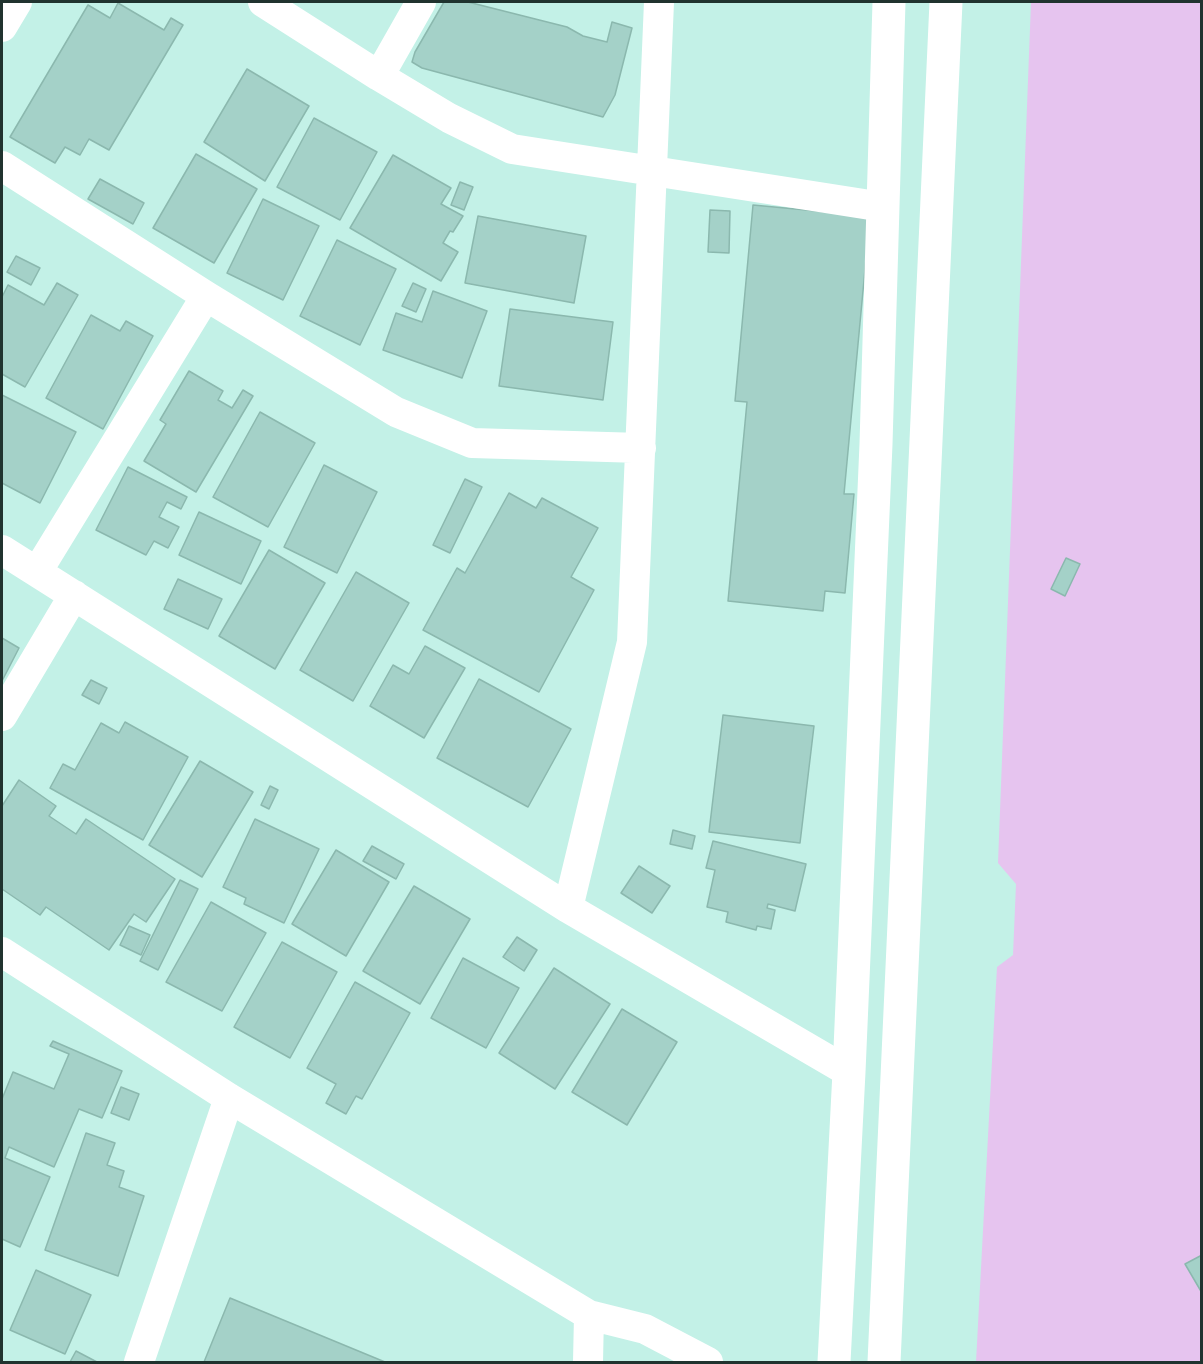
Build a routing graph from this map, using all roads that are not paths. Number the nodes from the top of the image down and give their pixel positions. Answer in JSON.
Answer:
{"nodes":[{"id":1,"x":17,"y":2,"type":"edge"},
{"id":2,"x":422,"y":2,"type":"edge"},
{"id":3,"x":659,"y":2,"type":"edge"},
{"id":4,"x":890,"y":2,"type":"edge"},
{"id":5,"x":946,"y":2,"type":"edge"},
{"id":6,"x":270,"y":3,"type":"edge"},
{"id":7,"x":2,"y":27,"type":"edge"},
{"id":8,"x":379,"y":76,"type":"junction"},
{"id":9,"x":2,"y":166,"type":"edge"},
{"id":10,"x":652,"y":171,"type":"junction"},
{"id":11,"x":883,"y":207,"type":"junction"},
{"id":12,"x":206,"y":296,"type":"junction"},
{"id":13,"x":641,"y":448,"type":"junction"},
{"id":14,"x":2,"y":550,"type":"edge"},
{"id":15,"x":37,"y":572,"type":"junction"},
{"id":16,"x":74,"y":595,"type":"junction"},
{"id":17,"x":2,"y":716,"type":"edge"},
{"id":18,"x":568,"y":908,"type":"junction"},
{"id":19,"x":2,"y":952,"type":"edge"},
{"id":20,"x":849,"y":1072,"type":"junction"},
{"id":21,"x":229,"y":1098,"type":"junction"},
{"id":22,"x":589,"y":1315,"type":"junction"},
{"id":23,"x":139,"y":1362,"type":"edge"},
{"id":24,"x":588,"y":1362,"type":"edge"},
{"id":25,"x":708,"y":1362,"type":"edge"},
{"id":26,"x":834,"y":1362,"type":"edge"},
{"id":27,"x":884,"y":1362,"type":"edge"}],
"edges":[{"from":1,"to":7,"type":"street"},
{"from":2,"to":8,"type":"street"},
{"from":3,"to":10,"type":"street"},
{"from":4,"to":11,"type":"street"},
{"from":5,"to":27,"type":"street"},
{"from":6,"to":8,"type":"street"},
{"from":8,"to":10,"type":"street"},
{"from":9,"to":12,"type":"street"},
{"from":10,"to":11,"type":"street"},
{"from":10,"to":13,"type":"street"},
{"from":11,"to":20,"type":"street"},
{"from":12,"to":13,"type":"street"},
{"from":12,"to":15,"type":"street"},
{"from":13,"to":18,"type":"street"},
{"from":14,"to":15,"type":"street"},
{"from":15,"to":16,"type":"street"},
{"from":16,"to":17,"type":"street"},
{"from":16,"to":18,"type":"street"},
{"from":18,"to":20,"type":"street"},
{"from":19,"to":21,"type":"street"},
{"from":20,"to":26,"type":"street"},
{"from":21,"to":22,"type":"street"},
{"from":21,"to":23,"type":"street"},
{"from":22,"to":24,"type":"street"},
{"from":22,"to":25,"type":"street"}]}
